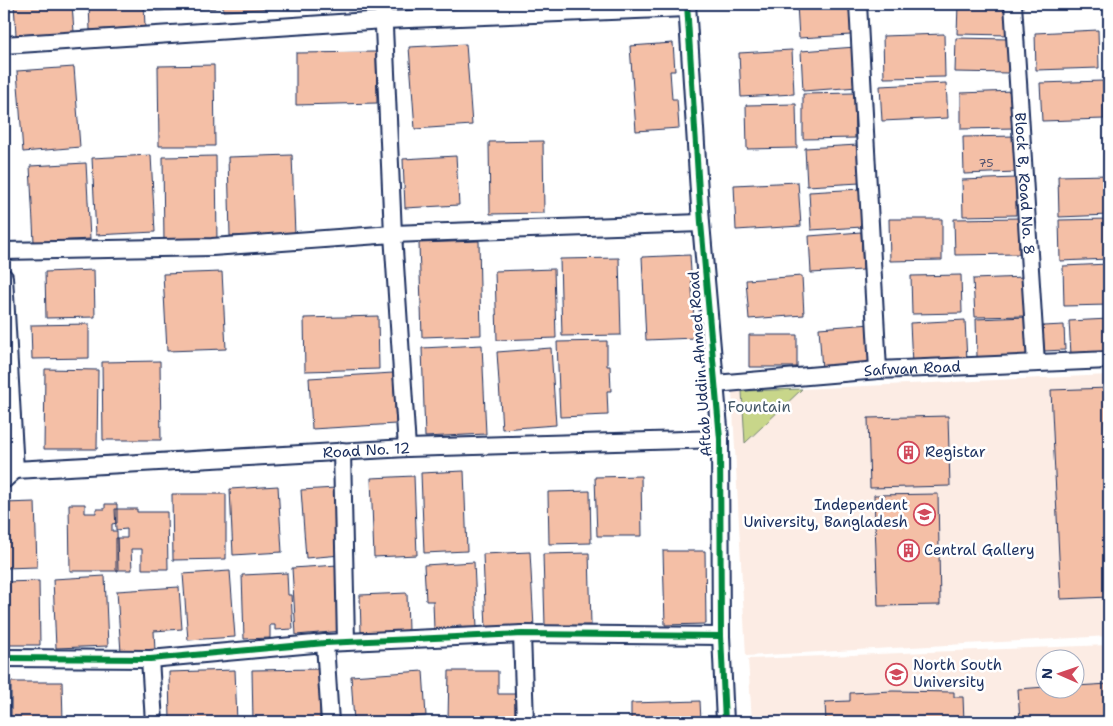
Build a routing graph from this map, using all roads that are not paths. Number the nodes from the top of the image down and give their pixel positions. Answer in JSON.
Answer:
{"nodes":[{"id":1,"x":383,"y":4,"type":"edge"},
{"id":2,"x":858,"y":4,"type":"edge"},
{"id":3,"x":1013,"y":4,"type":"edge"},
{"id":4,"x":687,"y":6,"type":"edge"},
{"id":5,"x":384,"y":20,"type":"junction"},
{"id":6,"x":4,"y":45,"type":"edge"},
{"id":7,"x":701,"y":224,"type":"junction"},
{"id":8,"x":393,"y":234,"type":"junction"},
{"id":9,"x":4,"y":250,"type":"edge"},
{"id":10,"x":4,"y":278,"type":"edge"},
{"id":11,"x":1109,"y":360,"type":"edge"},
{"id":12,"x":1036,"y":363,"type":"junction"},
{"id":13,"x":878,"y":370,"type":"junction"},
{"id":14,"x":716,"y":384,"type":"junction"},
{"id":15,"x":720,"y":439,"type":"junction"},
{"id":16,"x":407,"y":448,"type":"junction"},
{"id":17,"x":342,"y":451,"type":"junction"},
{"id":18,"x":9,"y":475,"type":"edge"},
{"id":19,"x":522,"y":634,"type":"junction"},
{"id":20,"x":721,"y":636,"type":"junction"},
{"id":21,"x":346,"y":642,"type":"junction"},
{"id":22,"x":325,"y":643,"type":"junction"},
{"id":23,"x":4,"y":658,"type":"edge"},
{"id":24,"x":150,"y":659,"type":"junction"},
{"id":25,"x":154,"y":722,"type":"edge"},
{"id":26,"x":330,"y":722,"type":"edge"},
{"id":27,"x":525,"y":722,"type":"edge"},
{"id":28,"x":725,"y":722,"type":"edge"}],
"edges":[{"from":1,"to":5,"type":"street"},
{"from":2,"to":13,"type":"street"},
{"from":3,"to":12,"type":"street","name":"Block B, Road No. 8"},
{"from":4,"to":5,"type":"street"},
{"from":4,"to":7,"type":"street","name":"Aftab Uddin Ahmed Road"},
{"from":5,"to":6,"type":"street"},
{"from":5,"to":8,"type":"street"},
{"from":7,"to":8,"type":"street"},
{"from":7,"to":14,"type":"street","name":"Aftab Uddin Ahmed Road"},
{"from":8,"to":9,"type":"street"},
{"from":8,"to":16,"type":"street"},
{"from":10,"to":18,"type":"street"},
{"from":11,"to":12,"type":"street","name":"Safwan Road"},
{"from":12,"to":13,"type":"street","name":"Safwan Road"},
{"from":13,"to":14,"type":"street","name":"Safwan Road"},
{"from":14,"to":15,"type":"street","name":"Aftab Uddin Ahmed Road"},
{"from":15,"to":16,"type":"street","name":"Road No. 12"},
{"from":15,"to":20,"type":"street","name":"Aftab Uddin Ahmed Road"},
{"from":16,"to":17,"type":"street","name":"Road No. 12"},
{"from":17,"to":18,"type":"street","name":"Road No. 12"},
{"from":17,"to":21,"type":"street"},
{"from":19,"to":20,"type":"street"},
{"from":19,"to":21,"type":"street"},
{"from":19,"to":27,"type":"street"},
{"from":20,"to":28,"type":"street","name":"Aftab Uddin Ahmed Road"},
{"from":21,"to":22,"type":"street"},
{"from":22,"to":24,"type":"street"},
{"from":22,"to":26,"type":"street"},
{"from":23,"to":24,"type":"street"},
{"from":24,"to":25,"type":"street"}]}
